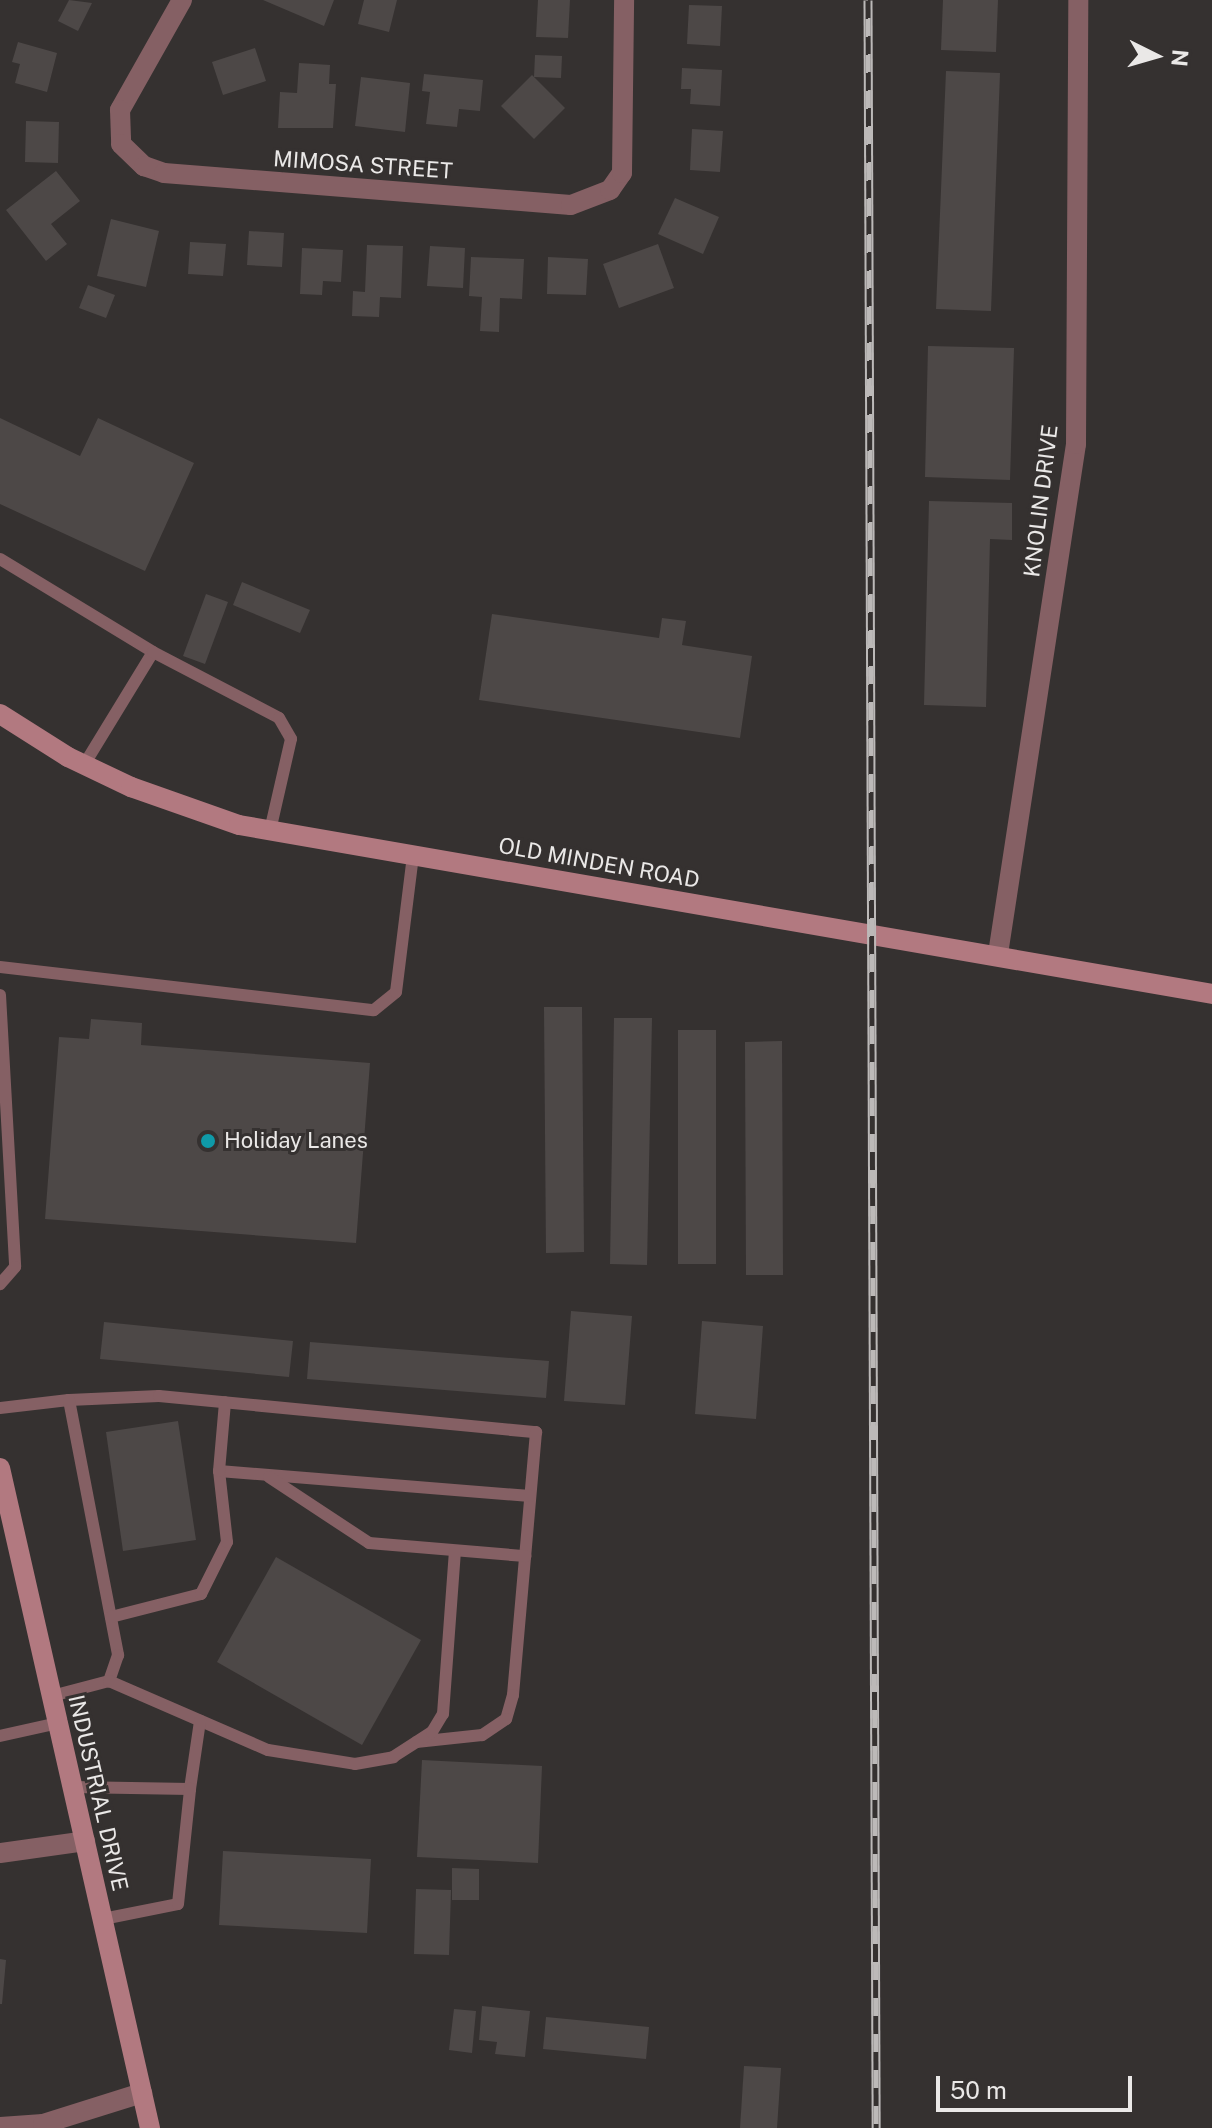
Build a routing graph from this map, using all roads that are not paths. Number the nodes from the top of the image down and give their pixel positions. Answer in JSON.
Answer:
{"nodes":[{"id":1,"x":182,"y":0,"type":"edge"},
{"id":2,"x":624,"y":0,"type":"edge"},
{"id":3,"x":1078,"y":0,"type":"edge"},
{"id":4,"x":0,"y":559,"type":"edge"},
{"id":5,"x":153,"y":652,"type":"junction"},
{"id":6,"x":0,"y":714,"type":"edge"},
{"id":7,"x":84,"y":765,"type":"junction"},
{"id":8,"x":270,"y":831,"type":"junction"},
{"id":9,"x":413,"y":856,"type":"junction"},
{"id":10,"x":998,"y":954,"type":"junction"},
{"id":11,"x":0,"y":967,"type":"edge"},
{"id":12,"x":1212,"y":994,"type":"edge"},
{"id":13,"x":0,"y":995,"type":"edge"},
{"id":14,"x":0,"y":1284,"type":"edge"},
{"id":15,"x":69,"y":1400,"type":"junction"},
{"id":16,"x":225,"y":1402,"type":"junction"},
{"id":17,"x":0,"y":1408,"type":"edge"},
{"id":18,"x":0,"y":1468,"type":"edge"},
{"id":19,"x":219,"y":1471,"type":"junction"},
{"id":20,"x":267,"y":1475,"type":"junction"},
{"id":21,"x":530,"y":1496,"type":"junction"},
{"id":22,"x":455,"y":1551,"type":"junction"},
{"id":23,"x":525,"y":1556,"type":"junction"},
{"id":24,"x":111,"y":1617,"type":"junction"},
{"id":25,"x":109,"y":1681,"type":"junction"},
{"id":26,"x":52,"y":1696,"type":"junction"},
{"id":27,"x":200,"y":1721,"type":"junction"},
{"id":28,"x":58,"y":1723,"type":"junction"},
{"id":29,"x":0,"y":1736,"type":"edge"},
{"id":30,"x":416,"y":1742,"type":"junction"},
{"id":31,"x":72,"y":1787,"type":"junction"},
{"id":32,"x":190,"y":1789,"type":"junction"},
{"id":33,"x":85,"y":1841,"type":"junction"},
{"id":34,"x":0,"y":1853,"type":"edge"},
{"id":35,"x":103,"y":1919,"type":"junction"},
{"id":36,"x":142,"y":2093,"type":"junction"},
{"id":37,"x":0,"y":2127,"type":"edge"},
{"id":38,"x":29,"y":2127,"type":"edge"},
{"id":39,"x":150,"y":2128,"type":"edge"}],
"edges":[{"from":1,"to":2,"type":"street","name":"MIMOSA STREET"},
{"from":3,"to":10,"type":"street","name":"KNOLIN DRIVE"},
{"from":4,"to":5,"type":"lane"},
{"from":5,"to":7,"type":"lane"},
{"from":5,"to":8,"type":"lane"},
{"from":6,"to":7,"type":"main road","name":"OLD MINDEN ROAD"},
{"from":7,"to":8,"type":"main road","name":"OLD MINDEN ROAD"},
{"from":8,"to":9,"type":"main road","name":"OLD MINDEN ROAD"},
{"from":9,"to":10,"type":"main road","name":"OLD MINDEN ROAD"},
{"from":9,"to":11,"type":"lane"},
{"from":10,"to":12,"type":"main road","name":"OLD MINDEN ROAD"},
{"from":13,"to":14,"type":"lane"},
{"from":15,"to":16,"type":"lane"},
{"from":15,"to":17,"type":"lane"},
{"from":15,"to":24,"type":"lane"},
{"from":16,"to":19,"type":"lane"},
{"from":16,"to":21,"type":"lane"},
{"from":18,"to":26,"type":"main road","name":"INDUSTRIAL DRIVE"},
{"from":19,"to":20,"type":"lane"},
{"from":19,"to":24,"type":"lane"},
{"from":20,"to":21,"type":"lane"},
{"from":20,"to":22,"type":"lane"},
{"from":21,"to":23,"type":"lane"},
{"from":22,"to":23,"type":"lane"},
{"from":22,"to":30,"type":"lane"},
{"from":23,"to":30,"type":"lane"},
{"from":24,"to":25,"type":"lane"},
{"from":25,"to":26,"type":"lane"},
{"from":25,"to":27,"type":"lane"},
{"from":26,"to":28,"type":"main road","name":"INDUSTRIAL DRIVE"},
{"from":27,"to":30,"type":"lane"},
{"from":27,"to":32,"type":"lane"},
{"from":28,"to":29,"type":"lane"},
{"from":28,"to":31,"type":"main road","name":"INDUSTRIAL DRIVE"},
{"from":31,"to":32,"type":"lane"},
{"from":31,"to":33,"type":"main road","name":"INDUSTRIAL DRIVE"},
{"from":32,"to":35,"type":"lane"},
{"from":33,"to":34,"type":"street"},
{"from":33,"to":35,"type":"main road","name":"INDUSTRIAL DRIVE"},
{"from":35,"to":36,"type":"main road","name":"INDUSTRIAL DRIVE"},
{"from":36,"to":38,"type":"street"},
{"from":36,"to":39,"type":"main road","name":"INDUSTRIAL DRIVE"},
{"from":37,"to":38,"type":"street"}]}
